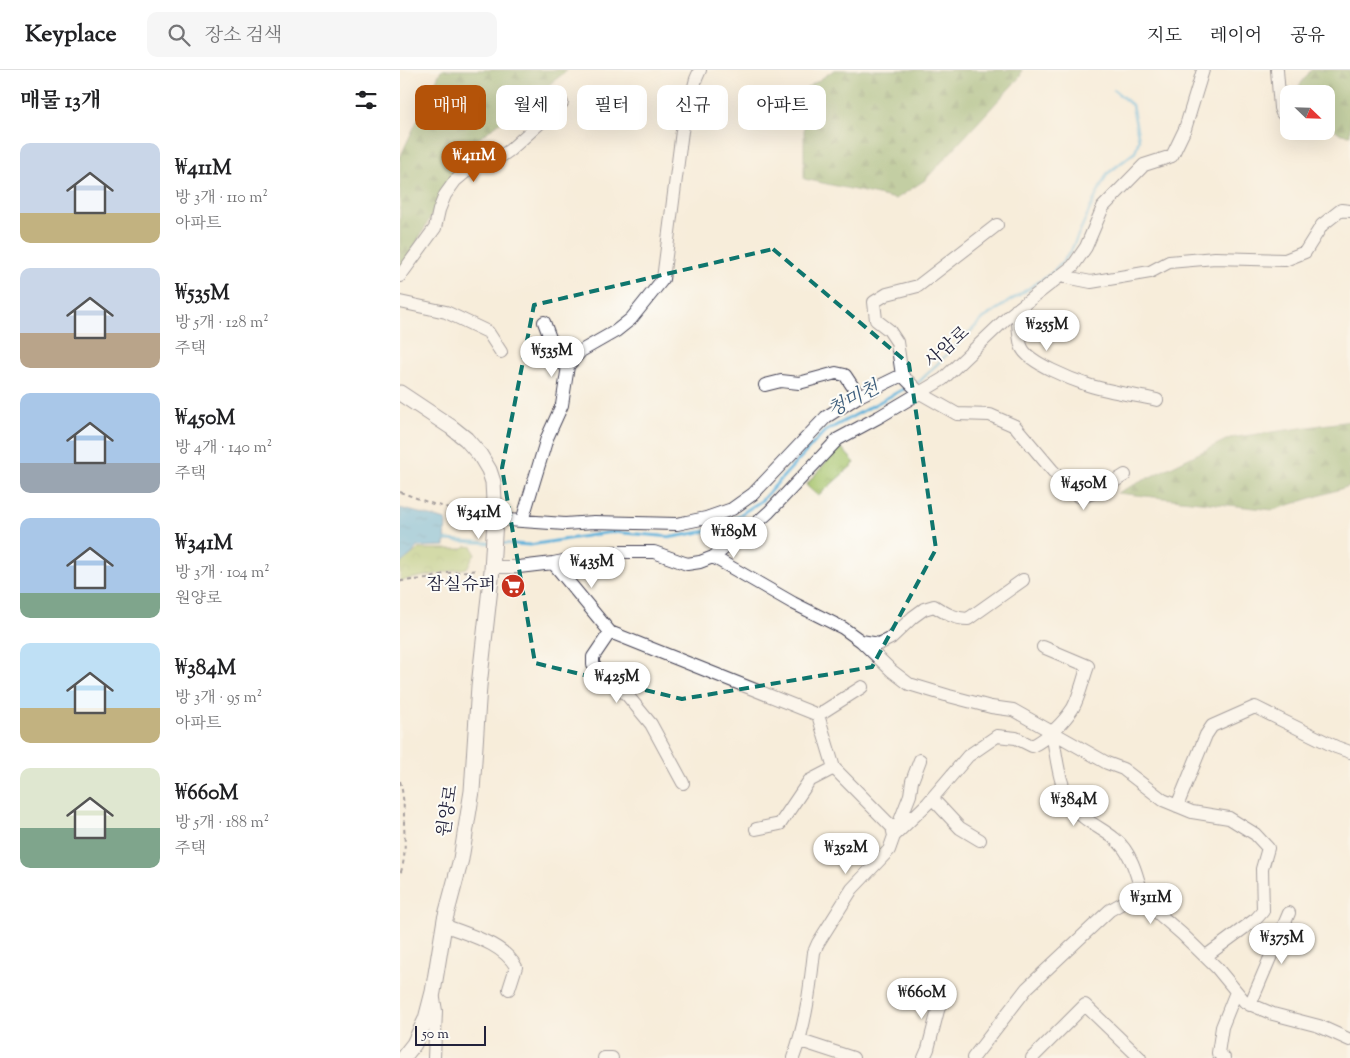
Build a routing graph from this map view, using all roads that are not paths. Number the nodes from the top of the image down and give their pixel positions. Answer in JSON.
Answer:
{"nodes":[{"id":1,"x":700,"y":70,"type":"edge"},
{"id":2,"x":1203,"y":70,"type":"edge"},
{"id":3,"x":1277,"y":70,"type":"edge"},
{"id":4,"x":1280,"y":108,"type":"edge"},
{"id":5,"x":532,"y":130,"type":"edge"},
{"id":6,"x":1350,"y":211,"type":"edge"},
{"id":7,"x":997,"y":225,"type":"dead end"},
{"id":8,"x":400,"y":276,"type":"edge"},
{"id":9,"x":1061,"y":276,"type":"junction"},
{"id":10,"x":400,"y":302,"type":"edge"},
{"id":11,"x":1016,"y":310,"type":"junction"},
{"id":12,"x":544,"y":322,"type":"dead end"},
{"id":13,"x":501,"y":352,"type":"dead end"},
{"id":14,"x":568,"y":366,"type":"junction"},
{"id":15,"x":902,"y":375,"type":"junction"},
{"id":16,"x":765,"y":385,"type":"dead end"},
{"id":17,"x":400,"y":393,"type":"edge"},
{"id":18,"x":920,"y":393,"type":"junction"},
{"id":19,"x":859,"y":396,"type":"junction"},
{"id":20,"x":1156,"y":400,"type":"dead end"},
{"id":21,"x":1125,"y":475,"type":"dead end"},
{"id":22,"x":495,"y":521,"type":"junction"},
{"id":23,"x":522,"y":521,"type":"junction"},
{"id":24,"x":713,"y":557,"type":"junction"},
{"id":25,"x":553,"y":563,"type":"junction"},
{"id":26,"x":492,"y":566,"type":"junction"},
{"id":27,"x":1023,"y":580,"type":"dead end"},
{"id":28,"x":610,"y":632,"type":"junction"},
{"id":29,"x":862,"y":641,"type":"junction"},
{"id":30,"x":1044,"y":647,"type":"dead end"},
{"id":31,"x":862,"y":687,"type":"dead end"},
{"id":32,"x":818,"y":716,"type":"junction"},
{"id":33,"x":1052,"y":733,"type":"junction"},
{"id":34,"x":1350,"y":752,"type":"edge"},
{"id":35,"x":920,"y":760,"type":"dead end"},
{"id":36,"x":834,"y":768,"type":"junction"},
{"id":37,"x":683,"y":783,"type":"dead end"},
{"id":38,"x":932,"y":798,"type":"junction"},
{"id":39,"x":1176,"y":806,"type":"junction"},
{"id":40,"x":756,"y":829,"type":"dead end"},
{"id":41,"x":894,"y":836,"type":"junction"},
{"id":42,"x":980,"y":840,"type":"dead end"},
{"id":43,"x":1144,"y":901,"type":"junction"},
{"id":44,"x":1289,"y":913,"type":"dead end"},
{"id":45,"x":444,"y":925,"type":"junction"},
{"id":46,"x":1206,"y":956,"type":"junction"},
{"id":47,"x":509,"y":989,"type":"dead end"},
{"id":48,"x":944,"y":991,"type":"dead end"},
{"id":49,"x":433,"y":992,"type":"junction"},
{"id":50,"x":1236,"y":992,"type":"junction"},
{"id":51,"x":1250,"y":1005,"type":"junction"},
{"id":52,"x":1350,"y":1040,"type":"edge"},
{"id":53,"x":799,"y":1043,"type":"junction"},
{"id":54,"x":404,"y":1058,"type":"edge"},
{"id":55,"x":434,"y":1058,"type":"edge"},
{"id":56,"x":604,"y":1058,"type":"edge"},
{"id":57,"x":612,"y":1058,"type":"edge"},
{"id":58,"x":793,"y":1058,"type":"edge"},
{"id":59,"x":853,"y":1058,"type":"edge"},
{"id":60,"x":924,"y":1058,"type":"edge"},
{"id":61,"x":973,"y":1058,"type":"edge"},
{"id":62,"x":1032,"y":1058,"type":"edge"},
{"id":63,"x":1140,"y":1058,"type":"edge"},
{"id":64,"x":1224,"y":1058,"type":"edge"}],
"edges":[{"from":1,"to":14,"type":"street"},
{"from":2,"to":9,"type":"street","name":"사암로"},
{"from":3,"to":4,"type":"street"},
{"from":5,"to":8,"type":"street"},
{"from":6,"to":9,"type":"street"},
{"from":7,"to":15,"type":"street"},
{"from":9,"to":11,"type":"street","name":"사암로"},
{"from":10,"to":13,"type":"street"},
{"from":11,"to":18,"type":"street","name":"사암로"},
{"from":11,"to":20,"type":"street"},
{"from":12,"to":14,"type":"street"},
{"from":14,"to":23,"type":"street"},
{"from":15,"to":18,"type":"street"},
{"from":15,"to":19,"type":"street"},
{"from":16,"to":19,"type":"street"},
{"from":17,"to":22,"type":"main road"},
{"from":18,"to":21,"type":"street"},
{"from":18,"to":24,"type":"street","name":"사암로"},
{"from":19,"to":23,"type":"street"},
{"from":22,"to":23,"type":"street"},
{"from":22,"to":26,"type":"main road","name":"원양로"},
{"from":24,"to":25,"type":"street","name":"사암로"},
{"from":24,"to":29,"type":"street"},
{"from":25,"to":26,"type":"street","name":"사암로"},
{"from":25,"to":28,"type":"street"},
{"from":26,"to":45,"type":"main road","name":"원양로"},
{"from":27,"to":29,"type":"street"},
{"from":28,"to":32,"type":"street"},
{"from":28,"to":37,"type":"street"},
{"from":29,"to":33,"type":"street"},
{"from":30,"to":33,"type":"street"},
{"from":31,"to":32,"type":"street"},
{"from":32,"to":36,"type":"street"},
{"from":33,"to":38,"type":"street"},
{"from":33,"to":39,"type":"street"},
{"from":33,"to":43,"type":"street"},
{"from":34,"to":39,"type":"street"},
{"from":35,"to":41,"type":"street"},
{"from":36,"to":40,"type":"street"},
{"from":36,"to":41,"type":"street"},
{"from":38,"to":41,"type":"street"},
{"from":38,"to":42,"type":"street"},
{"from":39,"to":46,"type":"street"},
{"from":41,"to":53,"type":"street"},
{"from":43,"to":46,"type":"street"},
{"from":43,"to":61,"type":"street"},
{"from":44,"to":51,"type":"street"},
{"from":45,"to":47,"type":"street"},
{"from":45,"to":49,"type":"main road","name":"원양로"},
{"from":46,"to":50,"type":"street"},
{"from":48,"to":60,"type":"street"},
{"from":49,"to":54,"type":"main road","name":"원양로"},
{"from":49,"to":55,"type":"street"},
{"from":50,"to":51,"type":"street"},
{"from":50,"to":64,"type":"street"},
{"from":51,"to":52,"type":"street"},
{"from":53,"to":58,"type":"street"},
{"from":53,"to":59,"type":"street"},
{"from":56,"to":57,"type":"street"},
{"from":62,"to":63,"type":"street"}]}
